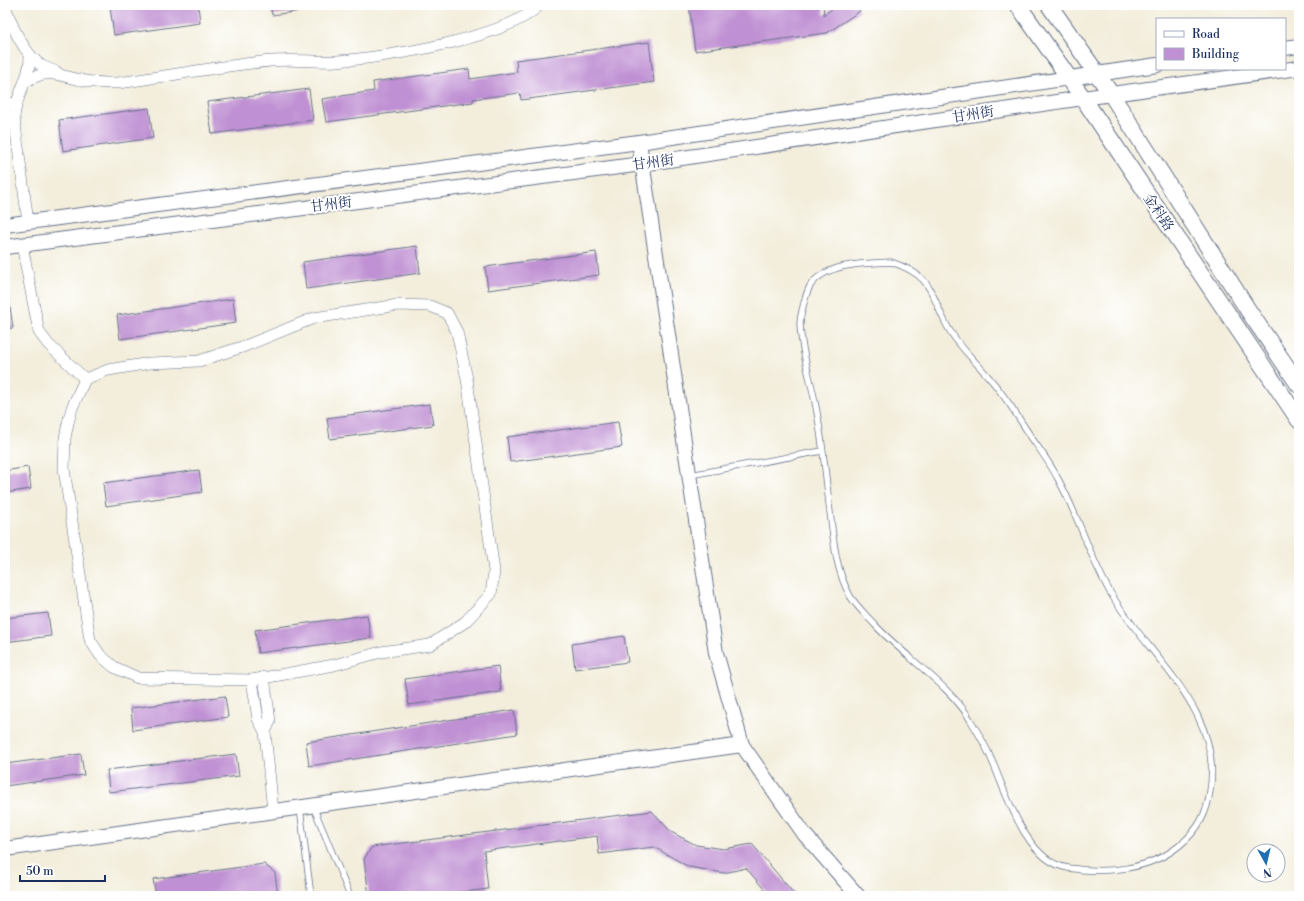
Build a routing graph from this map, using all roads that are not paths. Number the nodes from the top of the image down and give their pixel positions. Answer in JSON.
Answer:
{"nodes":[{"id":1,"x":5,"y":5,"type":"edge"},
{"id":2,"x":539,"y":5,"type":"edge"},
{"id":3,"x":1018,"y":5,"type":"edge"},
{"id":4,"x":1049,"y":5,"type":"edge"},
{"id":5,"x":1299,"y":46,"type":"edge"},
{"id":6,"x":1286,"y":48,"type":"edge"},
{"id":7,"x":30,"y":55,"type":"junction"},
{"id":8,"x":1156,"y":65,"type":"edge"},
{"id":9,"x":1299,"y":68,"type":"edge"},
{"id":10,"x":1285,"y":70,"type":"edge"},
{"id":11,"x":1286,"y":70,"type":"edge"},
{"id":12,"x":61,"y":74,"type":"junction"},
{"id":13,"x":1097,"y":74,"type":"junction"},
{"id":14,"x":1068,"y":78,"type":"junction"},
{"id":15,"x":25,"y":82,"type":"junction"},
{"id":16,"x":1111,"y":94,"type":"junction"},
{"id":17,"x":1083,"y":98,"type":"junction"},
{"id":18,"x":10,"y":104,"type":"edge"},
{"id":19,"x":639,"y":142,"type":"junction"},
{"id":20,"x":642,"y":164,"type":"junction"},
{"id":21,"x":28,"y":222,"type":"junction"},
{"id":22,"x":5,"y":225,"type":"edge"},
{"id":23,"x":22,"y":245,"type":"junction"},
{"id":24,"x":5,"y":247,"type":"edge"},
{"id":25,"x":85,"y":379,"type":"junction"},
{"id":26,"x":1299,"y":386,"type":"edge"},
{"id":27,"x":1299,"y":420,"type":"edge"},
{"id":28,"x":822,"y":451,"type":"junction"},
{"id":29,"x":689,"y":475,"type":"junction"},
{"id":30,"x":264,"y":677,"type":"junction"},
{"id":31,"x":252,"y":680,"type":"junction"},
{"id":32,"x":265,"y":732,"type":"junction"},
{"id":33,"x":742,"y":745,"type":"junction"},
{"id":34,"x":307,"y":807,"type":"junction"},
{"id":35,"x":273,"y":811,"type":"junction"},
{"id":36,"x":5,"y":849,"type":"edge"},
{"id":37,"x":311,"y":896,"type":"edge"},
{"id":38,"x":350,"y":896,"type":"edge"},
{"id":39,"x":858,"y":896,"type":"edge"}],
"edges":[{"from":1,"to":7,"type":"street"},
{"from":2,"to":12,"type":"street"},
{"from":3,"to":14,"type":"main road","name":"金科路"},
{"from":4,"to":13,"type":"main road","name":"金科路"},
{"from":5,"to":6,"type":"street"},
{"from":7,"to":12,"type":"street"},
{"from":7,"to":15,"type":"street"},
{"from":8,"to":13,"type":"street","name":"甘州街"},
{"from":9,"to":11,"type":"street","name":"甘州街"},
{"from":10,"to":16,"type":"street","name":"甘州街"},
{"from":12,"to":15,"type":"street"},
{"from":13,"to":14,"type":"street","name":"甘州街"},
{"from":13,"to":16,"type":"main road","name":"金科路"},
{"from":14,"to":17,"type":"main road","name":"金科路"},
{"from":14,"to":19,"type":"street","name":"甘州街"},
{"from":15,"to":18,"type":"street"},
{"from":16,"to":17,"type":"street","name":"甘州街"},
{"from":16,"to":26,"type":"main road","name":"金科路"},
{"from":17,"to":20,"type":"street","name":"甘州街"},
{"from":17,"to":27,"type":"main road","name":"金科路"},
{"from":18,"to":21,"type":"street"},
{"from":19,"to":20,"type":"street"},
{"from":19,"to":21,"type":"street","name":"甘州街"},
{"from":20,"to":23,"type":"street","name":"甘州街"},
{"from":20,"to":29,"type":"street"},
{"from":21,"to":22,"type":"street","name":"甘州街"},
{"from":23,"to":24,"type":"street","name":"甘州街"},
{"from":23,"to":25,"type":"street"},
{"from":25,"to":30,"type":"street"},
{"from":25,"to":31,"type":"street"},
{"from":28,"to":28,"type":"lane"},
{"from":28,"to":29,"type":"lane"},
{"from":29,"to":33,"type":"street"},
{"from":30,"to":31,"type":"street"},
{"from":30,"to":32,"type":"street"},
{"from":31,"to":32,"type":"street"},
{"from":32,"to":35,"type":"street"},
{"from":33,"to":34,"type":"street"},
{"from":33,"to":39,"type":"street"},
{"from":34,"to":35,"type":"street"},
{"from":34,"to":37,"type":"lane"},
{"from":34,"to":38,"type":"lane"},
{"from":35,"to":36,"type":"street"}]}
